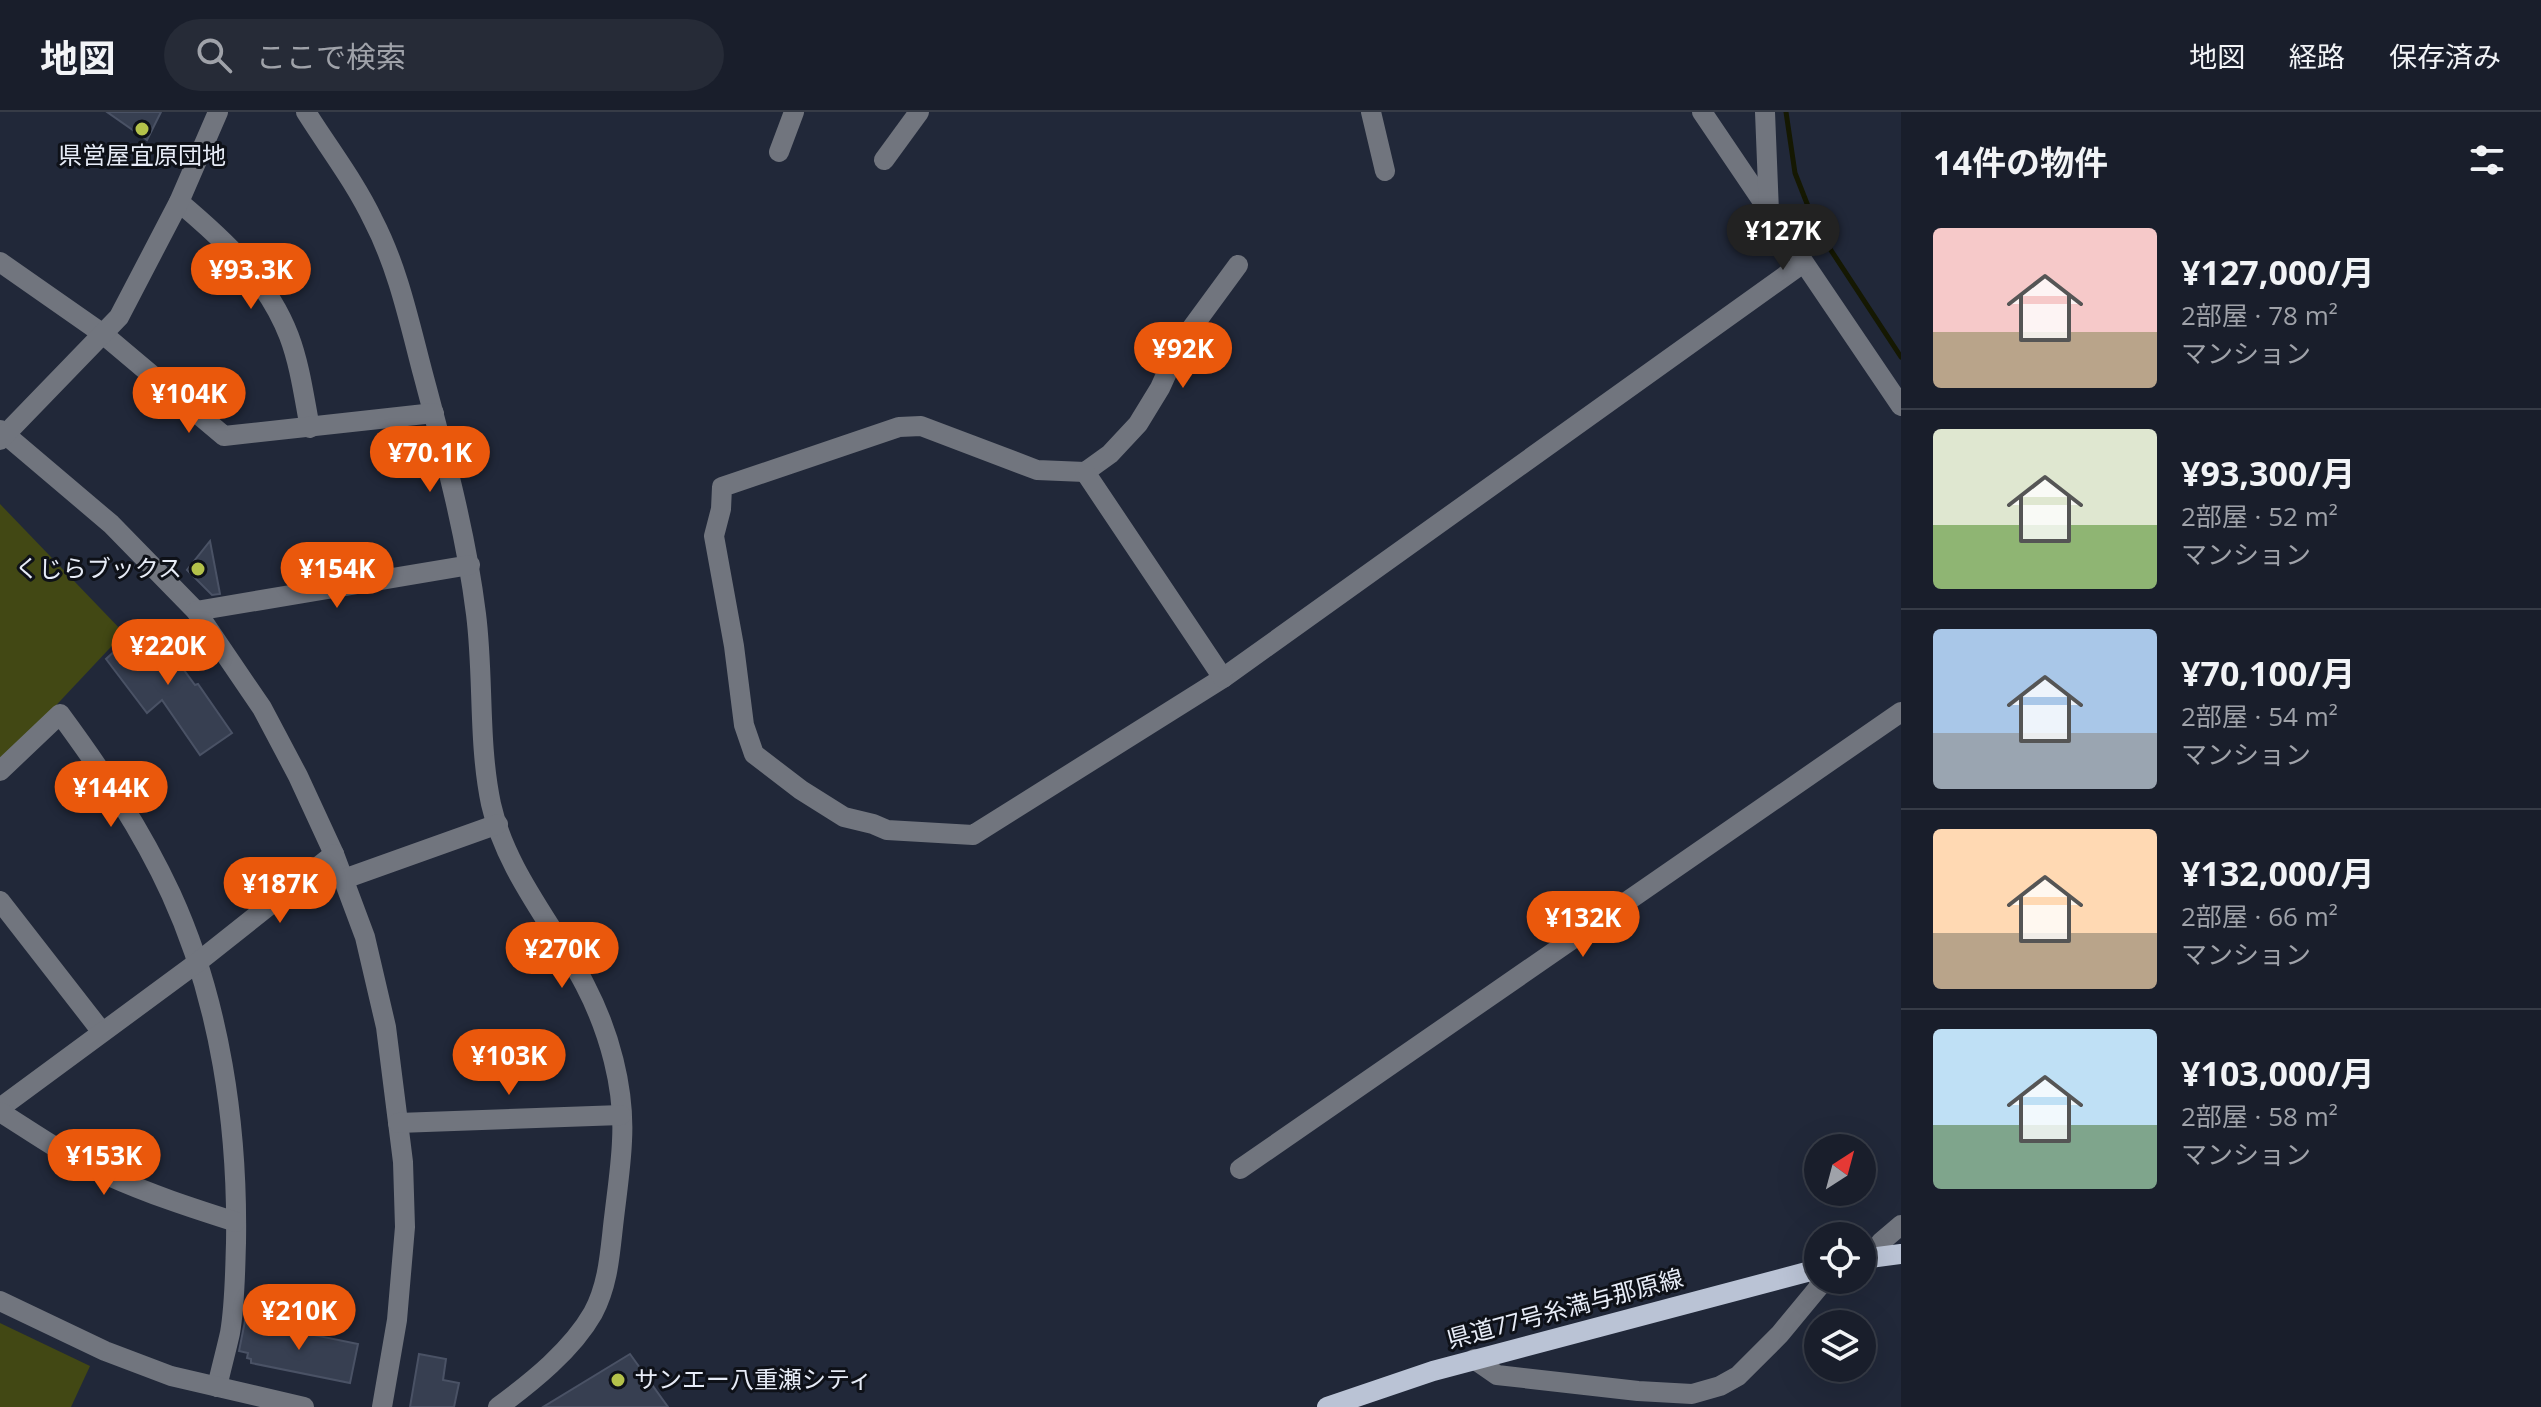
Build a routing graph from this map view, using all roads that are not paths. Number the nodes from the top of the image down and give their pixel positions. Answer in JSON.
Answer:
{"nodes":[{"id":1,"x":218,"y":112,"type":"edge"},
{"id":2,"x":306,"y":112,"type":"edge"},
{"id":3,"x":794,"y":112,"type":"edge"},
{"id":4,"x":919,"y":112,"type":"edge"},
{"id":5,"x":1371,"y":112,"type":"edge"},
{"id":6,"x":1702,"y":112,"type":"edge"},
{"id":7,"x":1765,"y":112,"type":"edge"},
{"id":8,"x":779,"y":152,"type":"dead end"},
{"id":9,"x":884,"y":160,"type":"dead end"},
{"id":10,"x":1385,"y":171,"type":"dead end"},
{"id":11,"x":179,"y":202,"type":"junction"},
{"id":12,"x":1769,"y":213,"type":"junction"},
{"id":13,"x":0,"y":262,"type":"edge"},
{"id":14,"x":1803,"y":263,"type":"junction"},
{"id":15,"x":1238,"y":265,"type":"dead end"},
{"id":16,"x":103,"y":334,"type":"junction"},
{"id":17,"x":1901,"y":406,"type":"edge"},
{"id":18,"x":434,"y":413,"type":"junction"},
{"id":19,"x":310,"y":428,"type":"junction"},
{"id":20,"x":2,"y":435,"type":"edge"},
{"id":21,"x":1085,"y":472,"type":"junction"},
{"id":22,"x":470,"y":565,"type":"junction"},
{"id":23,"x":196,"y":611,"type":"junction"},
{"id":24,"x":1223,"y":678,"type":"junction"},
{"id":25,"x":1901,"y":712,"type":"edge"},
{"id":26,"x":0,"y":771,"type":"edge"},
{"id":27,"x":498,"y":824,"type":"junction"},
{"id":28,"x":334,"y":854,"type":"junction"},
{"id":29,"x":344,"y":879,"type":"junction"},
{"id":30,"x":0,"y":901,"type":"edge"},
{"id":31,"x":198,"y":962,"type":"junction"},
{"id":32,"x":102,"y":1032,"type":"junction"},
{"id":33,"x":0,"y":1110,"type":"edge"},
{"id":34,"x":621,"y":1115,"type":"junction"},
{"id":35,"x":398,"y":1123,"type":"junction"},
{"id":36,"x":1240,"y":1169,"type":"dead end"},
{"id":37,"x":236,"y":1222,"type":"junction"},
{"id":38,"x":1901,"y":1225,"type":"edge"},
{"id":39,"x":1876,"y":1248,"type":"edge"},
{"id":40,"x":1901,"y":1254,"type":"edge"},
{"id":41,"x":1876,"y":1256,"type":"edge"},
{"id":42,"x":1804,"y":1273,"type":"edge"},
{"id":43,"x":1813,"y":1294,"type":"edge"},
{"id":44,"x":0,"y":1301,"type":"edge"},
{"id":45,"x":1474,"y":1359,"type":"junction"},
{"id":46,"x":217,"y":1387,"type":"junction"},
{"id":47,"x":1637,"y":1399,"type":"edge"},
{"id":48,"x":304,"y":1407,"type":"edge"},
{"id":49,"x":382,"y":1407,"type":"edge"},
{"id":50,"x":498,"y":1407,"type":"edge"},
{"id":51,"x":1327,"y":1407,"type":"edge"}],
"edges":[{"from":1,"to":11,"type":"street"},
{"from":2,"to":18,"type":"street"},
{"from":3,"to":8,"type":"street"},
{"from":4,"to":9,"type":"street"},
{"from":5,"to":10,"type":"street"},
{"from":6,"to":12,"type":"street"},
{"from":7,"to":12,"type":"street"},
{"from":11,"to":16,"type":"street"},
{"from":11,"to":19,"type":"street"},
{"from":12,"to":14,"type":"street"},
{"from":13,"to":16,"type":"street"},
{"from":14,"to":17,"type":"street"},
{"from":14,"to":24,"type":"street"},
{"from":15,"to":21,"type":"street"},
{"from":16,"to":19,"type":"street"},
{"from":16,"to":20,"type":"street"},
{"from":18,"to":19,"type":"street"},
{"from":18,"to":22,"type":"street"},
{"from":20,"to":23,"type":"street"},
{"from":21,"to":24,"type":"street"},
{"from":21,"to":24,"type":"street"},
{"from":22,"to":23,"type":"street"},
{"from":22,"to":27,"type":"street"},
{"from":23,"to":28,"type":"street"},
{"from":25,"to":36,"type":"street"},
{"from":26,"to":31,"type":"street"},
{"from":27,"to":29,"type":"street"},
{"from":27,"to":34,"type":"street"},
{"from":28,"to":29,"type":"street"},
{"from":28,"to":31,"type":"street"},
{"from":29,"to":35,"type":"street"},
{"from":30,"to":32,"type":"street"},
{"from":31,"to":32,"type":"street"},
{"from":31,"to":37,"type":"street"},
{"from":32,"to":33,"type":"street"},
{"from":33,"to":37,"type":"street"},
{"from":34,"to":35,"type":"street"},
{"from":34,"to":50,"type":"street"},
{"from":35,"to":49,"type":"street"},
{"from":37,"to":46,"type":"street"},
{"from":38,"to":39,"type":"street"},
{"from":40,"to":41,"type":"main road"},
{"from":42,"to":45,"type":"main road","name":"県道77号糸満与那原線"},
{"from":43,"to":47,"type":"street"},
{"from":44,"to":46,"type":"street"},
{"from":45,"to":47,"type":"street"},
{"from":45,"to":51,"type":"main road","name":"県道77号糸満与那原線"},
{"from":46,"to":48,"type":"street"}]}
